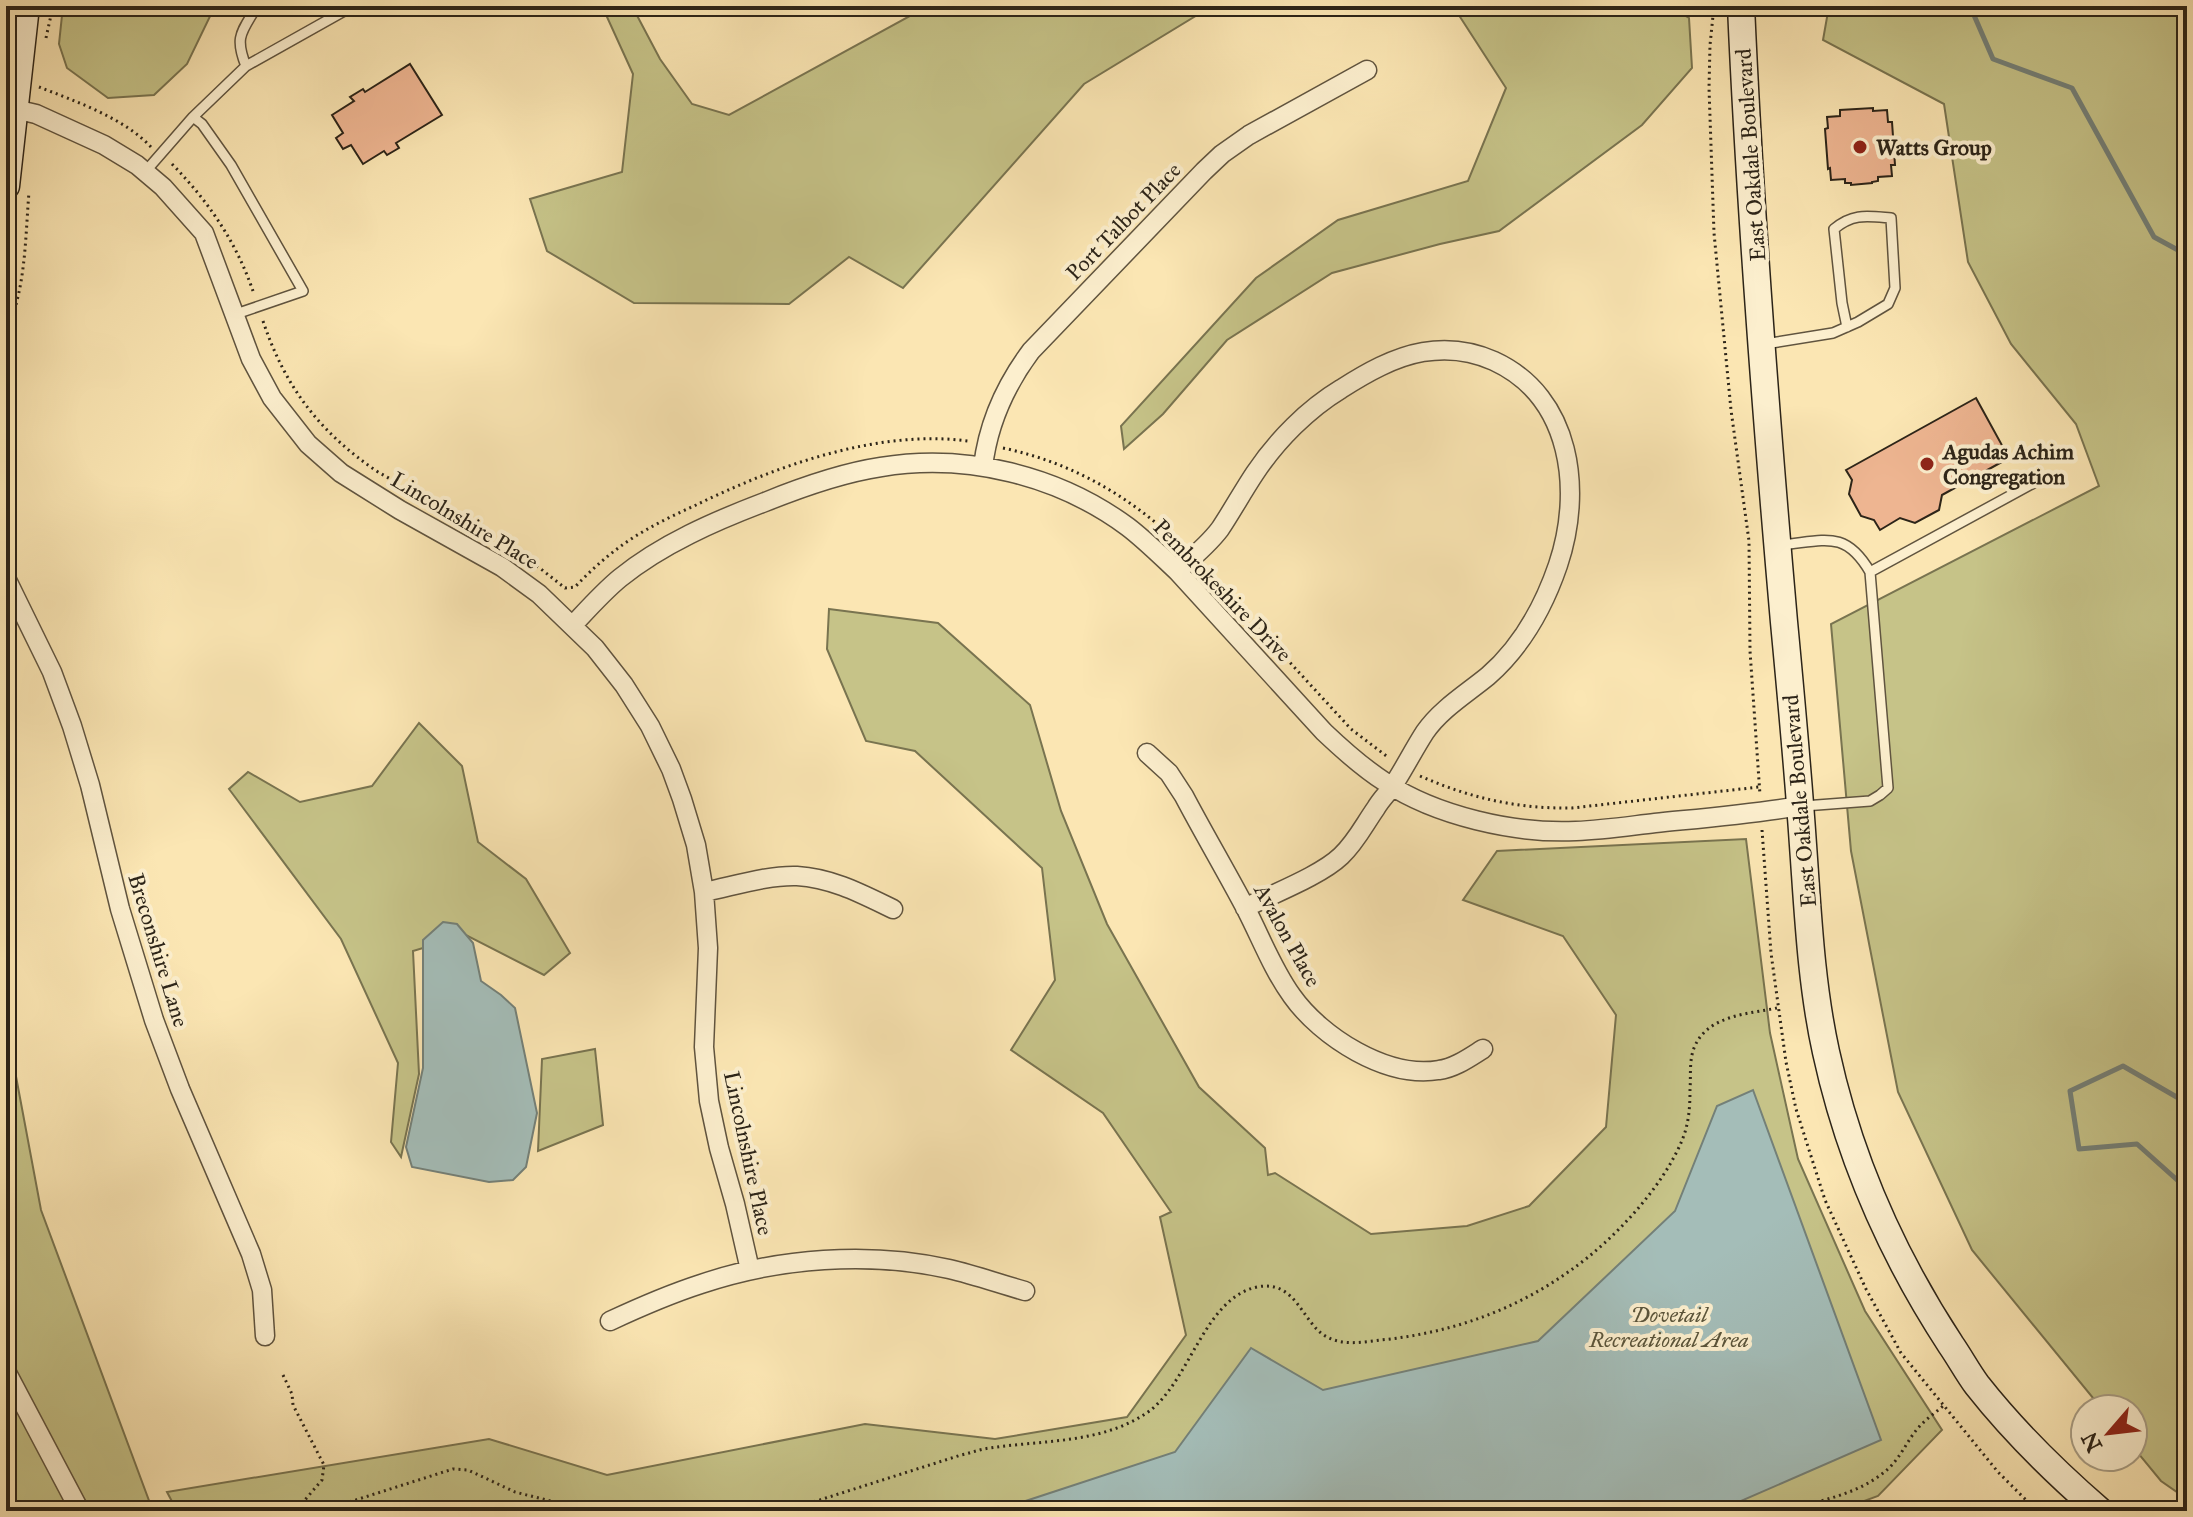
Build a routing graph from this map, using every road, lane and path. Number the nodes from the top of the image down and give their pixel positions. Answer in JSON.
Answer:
{"nodes":[{"id":1,"x":26,"y":6,"type":"edge"},
{"id":2,"x":121,"y":6,"type":"edge"},
{"id":3,"x":164,"y":6,"type":"edge"},
{"id":4,"x":257,"y":6,"type":"edge"},
{"id":5,"x":353,"y":6,"type":"edge"},
{"id":6,"x":1714,"y":6,"type":"edge"},
{"id":7,"x":1741,"y":6,"type":"edge"},
{"id":8,"x":246,"y":66,"type":"junction"},
{"id":9,"x":1367,"y":70,"type":"dead end"},
{"id":10,"x":39,"y":87,"type":"dead end"},
{"id":11,"x":10,"y":108,"type":"edge"},
{"id":12,"x":193,"y":117,"type":"junction"},
{"id":13,"x":158,"y":156,"type":"junction"},
{"id":14,"x":145,"y":172,"type":"junction"},
{"id":15,"x":6,"y":186,"type":"edge"},
{"id":16,"x":258,"y":306,"type":"junction"},
{"id":17,"x":236,"y":314,"type":"junction"},
{"id":18,"x":1847,"y":327,"type":"junction"},
{"id":19,"x":1762,"y":345,"type":"junction"},
{"id":20,"x":986,"y":444,"type":"junction"},
{"id":21,"x":983,"y":467,"type":"junction"},
{"id":22,"x":2039,"y":480,"type":"dead end"},
{"id":23,"x":1778,"y":545,"type":"junction"},
{"id":24,"x":1192,"y":557,"type":"junction"},
{"id":25,"x":1177,"y":571,"type":"junction"},
{"id":26,"x":1870,"y":572,"type":"junction"},
{"id":27,"x":6,"y":578,"type":"edge"},
{"id":28,"x":573,"y":625,"type":"junction"},
{"id":29,"x":1147,"y":753,"type":"dead end"},
{"id":30,"x":1403,"y":768,"type":"junction"},
{"id":31,"x":1392,"y":786,"type":"junction"},
{"id":32,"x":1759,"y":787,"type":"junction"},
{"id":33,"x":1800,"y":806,"type":"junction"},
{"id":34,"x":1761,"y":812,"type":"junction"},
{"id":35,"x":704,"y":892,"type":"junction"},
{"id":36,"x":1245,"y":908,"type":"junction"},
{"id":37,"x":893,"y":909,"type":"dead end"},
{"id":38,"x":1777,"y":1008,"type":"junction"},
{"id":39,"x":1483,"y":1049,"type":"dead end"},
{"id":40,"x":750,"y":1270,"type":"junction"},
{"id":41,"x":1025,"y":1291,"type":"dead end"},
{"id":42,"x":610,"y":1321,"type":"dead end"},
{"id":43,"x":265,"y":1336,"type":"dead end"},
{"id":44,"x":6,"y":1371,"type":"edge"},
{"id":45,"x":283,"y":1375,"type":"dead end"},
{"id":46,"x":1944,"y":1405,"type":"junction"},
{"id":47,"x":2098,"y":1510,"type":"edge"},
{"id":48,"x":80,"y":1511,"type":"edge"},
{"id":49,"x":300,"y":1511,"type":"edge"},
{"id":50,"x":321,"y":1511,"type":"edge"},
{"id":51,"x":590,"y":1511,"type":"edge"},
{"id":52,"x":785,"y":1511,"type":"edge"},
{"id":53,"x":1781,"y":1511,"type":"edge"},
{"id":54,"x":2037,"y":1511,"type":"edge"}],
"edges":[{"from":1,"to":11,"type":"main road"},
{"from":2,"to":3,"type":"lane"},
{"from":4,"to":8,"type":"lane"},
{"from":5,"to":8,"type":"lane"},
{"from":6,"to":32,"type":"path"},
{"from":7,"to":19,"type":"main road","name":"East Oakdale Boulevard"},
{"from":8,"to":12,"type":"lane"},
{"from":9,"to":20,"type":"street","name":"Port Talbot Place"},
{"from":10,"to":13,"type":"path"},
{"from":11,"to":14,"type":"street","name":"Lincolnshire Place"},
{"from":11,"to":15,"type":"main road"},
{"from":12,"to":13,"type":"lane"},
{"from":12,"to":16,"type":"lane"},
{"from":13,"to":14,"type":"lane"},
{"from":13,"to":16,"type":"path"},
{"from":14,"to":17,"type":"street","name":"Lincolnshire Place"},
{"from":16,"to":17,"type":"lane"},
{"from":16,"to":20,"type":"path"},
{"from":17,"to":28,"type":"street","name":"Lincolnshire Place"},
{"from":18,"to":18,"type":"lane"},
{"from":18,"to":19,"type":"lane"},
{"from":19,"to":23,"type":"main road","name":"East Oakdale Boulevard"},
{"from":20,"to":21,"type":"street","name":"Port Talbot Place"},
{"from":20,"to":24,"type":"path"},
{"from":21,"to":25,"type":"street","name":"Pembrokeshire Drive"},
{"from":21,"to":28,"type":"street","name":"Pembrokeshire Drive"},
{"from":22,"to":26,"type":"lane"},
{"from":23,"to":26,"type":"lane"},
{"from":23,"to":33,"type":"main road","name":"East Oakdale Boulevard"},
{"from":24,"to":25,"type":"street"},
{"from":24,"to":30,"type":"path"},
{"from":24,"to":30,"type":"street"},
{"from":25,"to":31,"type":"street","name":"Pembrokeshire Drive"},
{"from":26,"to":33,"type":"lane"},
{"from":27,"to":43,"type":"street","name":"Breconshire Lane"},
{"from":28,"to":35,"type":"street","name":"Lincolnshire Place"},
{"from":29,"to":36,"type":"street","name":"Avalon Place"},
{"from":30,"to":31,"type":"street"},
{"from":30,"to":32,"type":"path"},
{"from":31,"to":34,"type":"street","name":"Pembrokeshire Drive"},
{"from":31,"to":36,"type":"street"},
{"from":32,"to":34,"type":"path"},
{"from":33,"to":34,"type":"street","name":"Pembrokeshire Drive"},
{"from":33,"to":47,"type":"main road","name":"East Oakdale Boulevard"},
{"from":34,"to":38,"type":"path"},
{"from":35,"to":37,"type":"street"},
{"from":35,"to":40,"type":"street","name":"Lincolnshire Place"},
{"from":36,"to":39,"type":"street","name":"Avalon Place"},
{"from":38,"to":46,"type":"path"},
{"from":38,"to":52,"type":"path"},
{"from":40,"to":41,"type":"street"},
{"from":40,"to":42,"type":"street"},
{"from":44,"to":48,"type":"street"},
{"from":45,"to":49,"type":"path"},
{"from":46,"to":53,"type":"path"},
{"from":46,"to":54,"type":"path"},
{"from":50,"to":51,"type":"path"}]}
